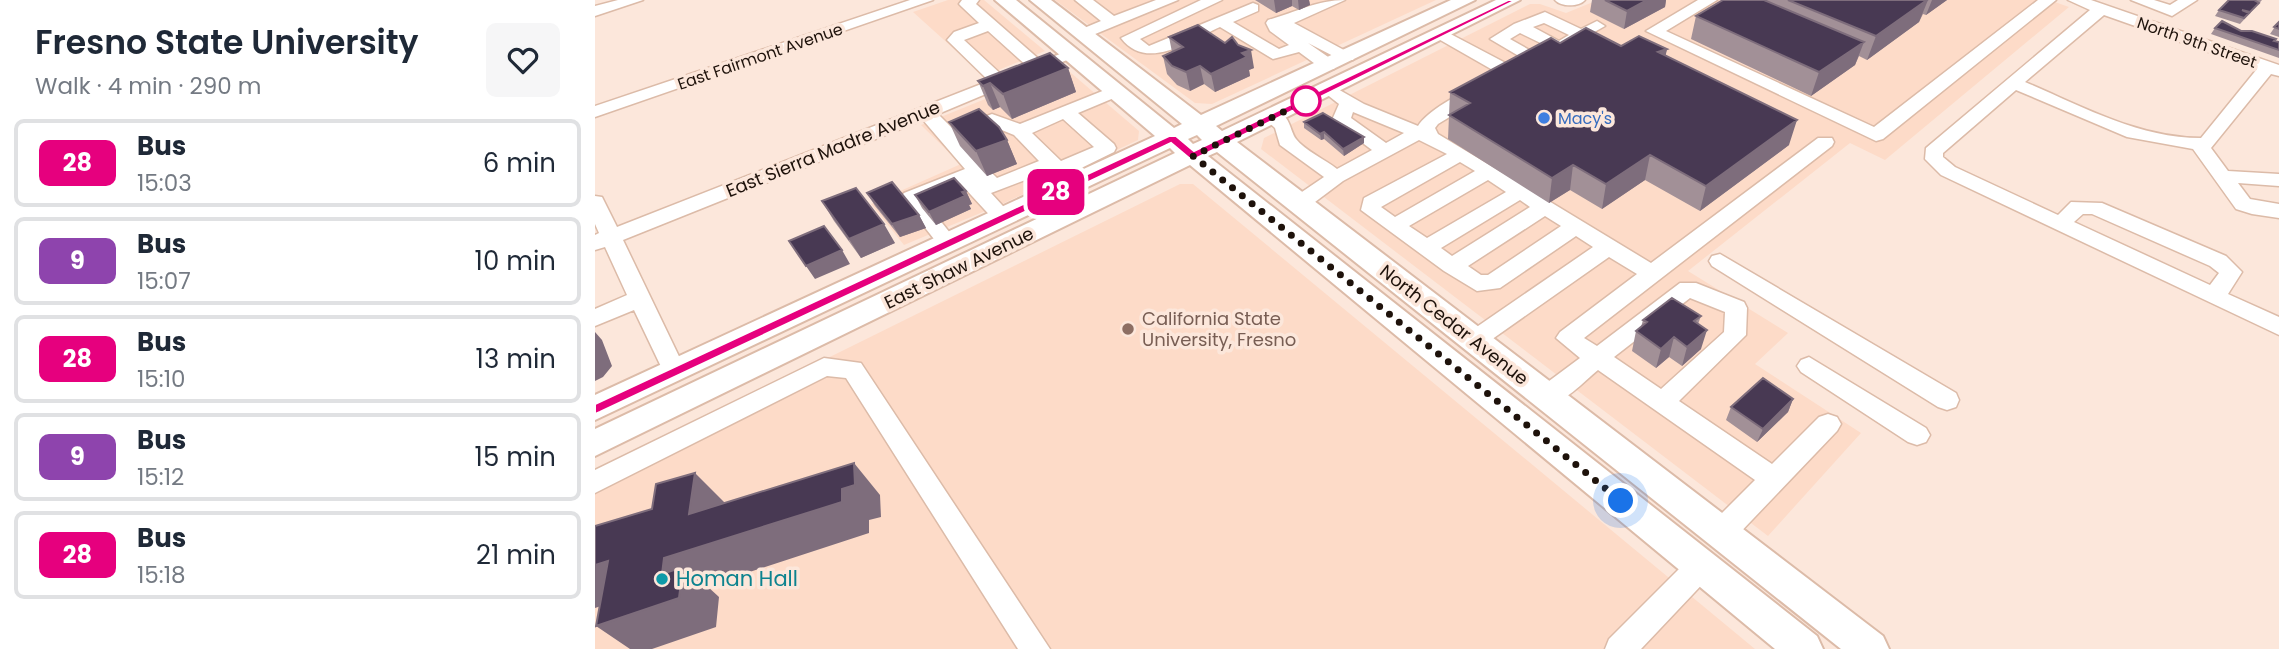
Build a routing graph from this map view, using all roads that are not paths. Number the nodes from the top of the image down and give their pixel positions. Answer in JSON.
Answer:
{"nodes":[{"id":1,"x":635,"y":0,"type":"edge"},
{"id":2,"x":925,"y":0,"type":"edge"},
{"id":3,"x":971,"y":0,"type":"edge"},
{"id":4,"x":1005,"y":0,"type":"edge"},
{"id":5,"x":1039,"y":0,"type":"edge"},
{"id":6,"x":1083,"y":0,"type":"edge"},
{"id":7,"x":1170,"y":0,"type":"edge"},
{"id":8,"x":1214,"y":0,"type":"edge"},
{"id":9,"x":1337,"y":0,"type":"edge"},
{"id":10,"x":1511,"y":0,"type":"edge"},
{"id":11,"x":1563,"y":0,"type":"edge"},
{"id":12,"x":1577,"y":0,"type":"edge"},
{"id":13,"x":1709,"y":0,"type":"edge"},
{"id":14,"x":2048,"y":0,"type":"edge"},
{"id":15,"x":2139,"y":0,"type":"edge"},
{"id":16,"x":2189,"y":0,"type":"edge"},
{"id":17,"x":1459,"y":1,"type":"edge"},
{"id":18,"x":2089,"y":3,"type":"edge"},
{"id":19,"x":1246,"y":4,"type":"edge"},
{"id":20,"x":595,"y":11,"type":"edge"},
{"id":21,"x":1112,"y":22,"type":"junction"},
{"id":22,"x":1221,"y":22,"type":"junction"},
{"id":23,"x":990,"y":25,"type":"junction"},
{"id":24,"x":1277,"y":25,"type":"junction"},
{"id":25,"x":1597,"y":26,"type":"dead end"},
{"id":26,"x":1520,"y":27,"type":"junction"},
{"id":27,"x":1083,"y":34,"type":"junction"},
{"id":28,"x":1441,"y":34,"type":"junction"},
{"id":29,"x":1581,"y":34,"type":"junction"},
{"id":30,"x":1301,"y":45,"type":"junction"},
{"id":31,"x":1559,"y":47,"type":"junction"},
{"id":32,"x":1071,"y":55,"type":"junction"},
{"id":33,"x":1337,"y":61,"type":"junction"},
{"id":34,"x":1534,"y":61,"type":"junction"},
{"id":35,"x":1039,"y":68,"type":"junction"},
{"id":36,"x":2273,"y":69,"type":"edge"},
{"id":37,"x":1511,"y":73,"type":"junction"},
{"id":38,"x":1001,"y":83,"type":"junction"},
{"id":39,"x":2013,"y":83,"type":"junction"},
{"id":40,"x":1328,"y":89,"type":"junction"},
{"id":41,"x":1115,"y":91,"type":"junction"},
{"id":42,"x":1349,"y":102,"type":"junction"},
{"id":43,"x":595,"y":111,"type":"edge"},
{"id":44,"x":926,"y":112,"type":"junction"},
{"id":45,"x":1066,"y":112,"type":"junction"},
{"id":46,"x":1273,"y":118,"type":"junction"},
{"id":47,"x":1020,"y":131,"type":"junction"},
{"id":48,"x":1212,"y":133,"type":"junction"},
{"id":49,"x":1424,"y":136,"type":"junction"},
{"id":50,"x":950,"y":137,"type":"junction"},
{"id":51,"x":1825,"y":142,"type":"dead end"},
{"id":52,"x":2198,"y":144,"type":"junction"},
{"id":53,"x":1183,"y":147,"type":"junction"},
{"id":54,"x":1385,"y":151,"type":"junction"},
{"id":55,"x":1460,"y":154,"type":"junction"},
{"id":56,"x":1061,"y":172,"type":"junction"},
{"id":57,"x":1488,"y":172,"type":"junction"},
{"id":58,"x":2220,"y":176,"type":"junction"},
{"id":59,"x":1336,"y":177,"type":"junction"},
{"id":60,"x":2279,"y":180,"type":"edge"},
{"id":61,"x":1520,"y":192,"type":"junction"},
{"id":62,"x":595,"y":202,"type":"edge"},
{"id":63,"x":1300,"y":203,"type":"junction"},
{"id":64,"x":1371,"y":203,"type":"joint"},
{"id":65,"x":1544,"y":207,"type":"junction"},
{"id":66,"x":2279,"y":211,"type":"edge"},
{"id":67,"x":1003,"y":217,"type":"junction"},
{"id":68,"x":2060,"y":224,"type":"junction"},
{"id":69,"x":1394,"y":226,"type":"junction"},
{"id":70,"x":1576,"y":226,"type":"junction"},
{"id":71,"x":603,"y":240,"type":"edge"},
{"id":72,"x":948,"y":243,"type":"junction"},
{"id":73,"x":1608,"y":247,"type":"junction"},
{"id":74,"x":1426,"y":248,"type":"junction"},
{"id":75,"x":1321,"y":261,"type":"junction"},
{"id":76,"x":1720,"y":261,"type":"dead end"},
{"id":77,"x":1452,"y":266,"type":"junction"},
{"id":78,"x":1652,"y":274,"type":"junction"},
{"id":79,"x":2214,"y":297,"type":"junction"},
{"id":80,"x":640,"y":299,"type":"junction"},
{"id":81,"x":595,"y":318,"type":"edge"},
{"id":82,"x":2279,"y":327,"type":"edge"},
{"id":83,"x":1473,"y":341,"type":"junction"},
{"id":84,"x":1597,"y":358,"type":"junction"},
{"id":85,"x":1809,"y":366,"type":"dead end"},
{"id":86,"x":674,"y":371,"type":"junction"},
{"id":87,"x":1461,"y":372,"type":"junction"},
{"id":88,"x":1546,"y":397,"type":"junction"},
{"id":89,"x":1947,"y":400,"type":"dead end"},
{"id":90,"x":1662,"y":402,"type":"junction"},
{"id":91,"x":595,"y":408,"type":"edge"},
{"id":92,"x":1828,"y":424,"type":"dead end"},
{"id":93,"x":595,"y":426,"type":"edge"},
{"id":94,"x":1917,"y":435,"type":"dead end"},
{"id":95,"x":595,"y":443,"type":"edge"},
{"id":96,"x":1774,"y":479,"type":"junction"},
{"id":97,"x":595,"y":482,"type":"edge"},
{"id":98,"x":1721,"y":533,"type":"junction"},
{"id":99,"x":1701,"y":566,"type":"junction"},
{"id":100,"x":1035,"y":649,"type":"edge"},
{"id":101,"x":1620,"y":649,"type":"edge"},
{"id":102,"x":1804,"y":649,"type":"edge"},
{"id":103,"x":1870,"y":649,"type":"edge"}],
"edges":[{"from":1,"to":20,"type":"street"},
{"from":2,"to":43,"type":"street","name":"East Fairmont Avenue"},
{"from":3,"to":23,"type":"street"},
{"from":4,"to":27,"type":"main road"},
{"from":4,"to":32,"type":"main road","name":"North Cedar Avenue"},
{"from":5,"to":27,"type":"main road","name":"North Cedar Avenue"},
{"from":6,"to":21,"type":"lane"},
{"from":7,"to":21,"type":"street"},
{"from":8,"to":22,"type":"lane"},
{"from":9,"to":24,"type":"street"},
{"from":10,"to":28,"type":"main road","name":"East Shaw Avenue"},
{"from":11,"to":12,"type":"street"},
{"from":13,"to":14,"type":"lane"},
{"from":15,"to":16,"type":"street"},
{"from":17,"to":33,"type":"main road","name":"East Shaw Avenue"},
{"from":18,"to":36,"type":"street","name":"North 9th Street"},
{"from":18,"to":39,"type":"street"},
{"from":19,"to":22,"type":"lane"},
{"from":19,"to":24,"type":"street"},
{"from":21,"to":27,"type":"street"},
{"from":22,"to":30,"type":"street"},
{"from":23,"to":35,"type":"street"},
{"from":23,"to":38,"type":"street"},
{"from":24,"to":30,"type":"street"},
{"from":24,"to":33,"type":"street"},
{"from":25,"to":29,"type":"street"},
{"from":26,"to":29,"type":"street"},
{"from":26,"to":31,"type":"street"},
{"from":26,"to":34,"type":"street"},
{"from":27,"to":48,"type":"main road","name":"North Cedar Avenue"},
{"from":28,"to":37,"type":"street"},
{"from":28,"to":40,"type":"main road","name":"East Shaw Avenue"},
{"from":29,"to":31,"type":"street"},
{"from":30,"to":33,"type":"street"},
{"from":31,"to":34,"type":"street"},
{"from":32,"to":35,"type":"street","name":"East Sierra Madre Avenue"},
{"from":32,"to":41,"type":"main road","name":"North Cedar Avenue"},
{"from":33,"to":48,"type":"main road","name":"East Shaw Avenue"},
{"from":34,"to":37,"type":"street"},
{"from":35,"to":38,"type":"street","name":"East Sierra Madre Avenue"},
{"from":36,"to":52,"type":"street"},
{"from":37,"to":49,"type":"street"},
{"from":38,"to":44,"type":"street","name":"East Sierra Madre Avenue"},
{"from":39,"to":52,"type":"street"},
{"from":39,"to":68,"type":"street"},
{"from":40,"to":42,"type":"street"},
{"from":40,"to":46,"type":"main road","name":"East Shaw Avenue"},
{"from":41,"to":45,"type":"street"},
{"from":41,"to":53,"type":"main road","name":"North Cedar Avenue"},
{"from":42,"to":49,"type":"street"},
{"from":42,"to":54,"type":"street"},
{"from":44,"to":50,"type":"street"},
{"from":44,"to":71,"type":"street","name":"East Sierra Madre Avenue"},
{"from":45,"to":47,"type":"street"},
{"from":45,"to":56,"type":"lane"},
{"from":46,"to":48,"type":"main road","name":"East Shaw Avenue"},
{"from":46,"to":59,"type":"street"},
{"from":47,"to":50,"type":"street"},
{"from":47,"to":56,"type":"street"},
{"from":48,"to":53,"type":"main road","name":"East Shaw Avenue"},
{"from":48,"to":63,"type":"main road","name":"North Cedar Avenue"},
{"from":49,"to":54,"type":"street"},
{"from":49,"to":55,"type":"street"},
{"from":50,"to":56,"type":"street"},
{"from":51,"to":78,"type":"street"},
{"from":52,"to":58,"type":"street"},
{"from":53,"to":56,"type":"main road","name":"East Shaw Avenue"},
{"from":53,"to":75,"type":"main road","name":"North Cedar Avenue"},
{"from":53,"to":95,"type":"main road","name":"East Shaw Avenue"},
{"from":54,"to":59,"type":"street"},
{"from":55,"to":57,"type":"street"},
{"from":55,"to":64,"type":"lane"},
{"from":56,"to":67,"type":"main road","name":"East Shaw Avenue"},
{"from":57,"to":61,"type":"street"},
{"from":57,"to":69,"type":"street"},
{"from":58,"to":60,"type":"street"},
{"from":58,"to":66,"type":"street"},
{"from":59,"to":63,"type":"street"},
{"from":61,"to":65,"type":"street"},
{"from":61,"to":74,"type":"street"},
{"from":62,"to":71,"type":"street"},
{"from":63,"to":83,"type":"main road","name":"North Cedar Avenue"},
{"from":64,"to":69,"type":"street"},
{"from":65,"to":70,"type":"street"},
{"from":65,"to":77,"type":"street"},
{"from":67,"to":72,"type":"main road","name":"East Shaw Avenue"},
{"from":67,"to":72,"type":"street"},
{"from":68,"to":79,"type":"street"},
{"from":68,"to":79,"type":"street"},
{"from":69,"to":74,"type":"street"},
{"from":70,"to":73,"type":"street"},
{"from":70,"to":77,"type":"street"},
{"from":71,"to":80,"type":"street"},
{"from":72,"to":86,"type":"main road","name":"East Shaw Avenue"},
{"from":73,"to":78,"type":"street"},
{"from":73,"to":83,"type":"street"},
{"from":74,"to":77,"type":"street"},
{"from":75,"to":83,"type":"main road"},
{"from":75,"to":87,"type":"main road","name":"North Cedar Avenue"},
{"from":76,"to":89,"type":"street"},
{"from":78,"to":84,"type":"street"},
{"from":79,"to":82,"type":"street"},
{"from":80,"to":81,"type":"street"},
{"from":80,"to":86,"type":"street"},
{"from":83,"to":88,"type":"main road","name":"North Cedar Avenue"},
{"from":84,"to":88,"type":"street"},
{"from":84,"to":90,"type":"street"},
{"from":84,"to":90,"type":"street"},
{"from":85,"to":94,"type":"street"},
{"from":86,"to":91,"type":"main road","name":"East Shaw Avenue"},
{"from":86,"to":93,"type":"main road"},
{"from":87,"to":88,"type":"main road"},
{"from":87,"to":99,"type":"main road","name":"North Cedar Avenue"},
{"from":88,"to":98,"type":"main road","name":"North Cedar Avenue"},
{"from":90,"to":96,"type":"street"},
{"from":92,"to":96,"type":"street"},
{"from":96,"to":98,"type":"street"},
{"from":97,"to":100,"type":"street"},
{"from":98,"to":103,"type":"main road","name":"North Cedar Avenue"},
{"from":99,"to":101,"type":"street"},
{"from":99,"to":102,"type":"main road","name":"North Cedar Avenue"}]}
